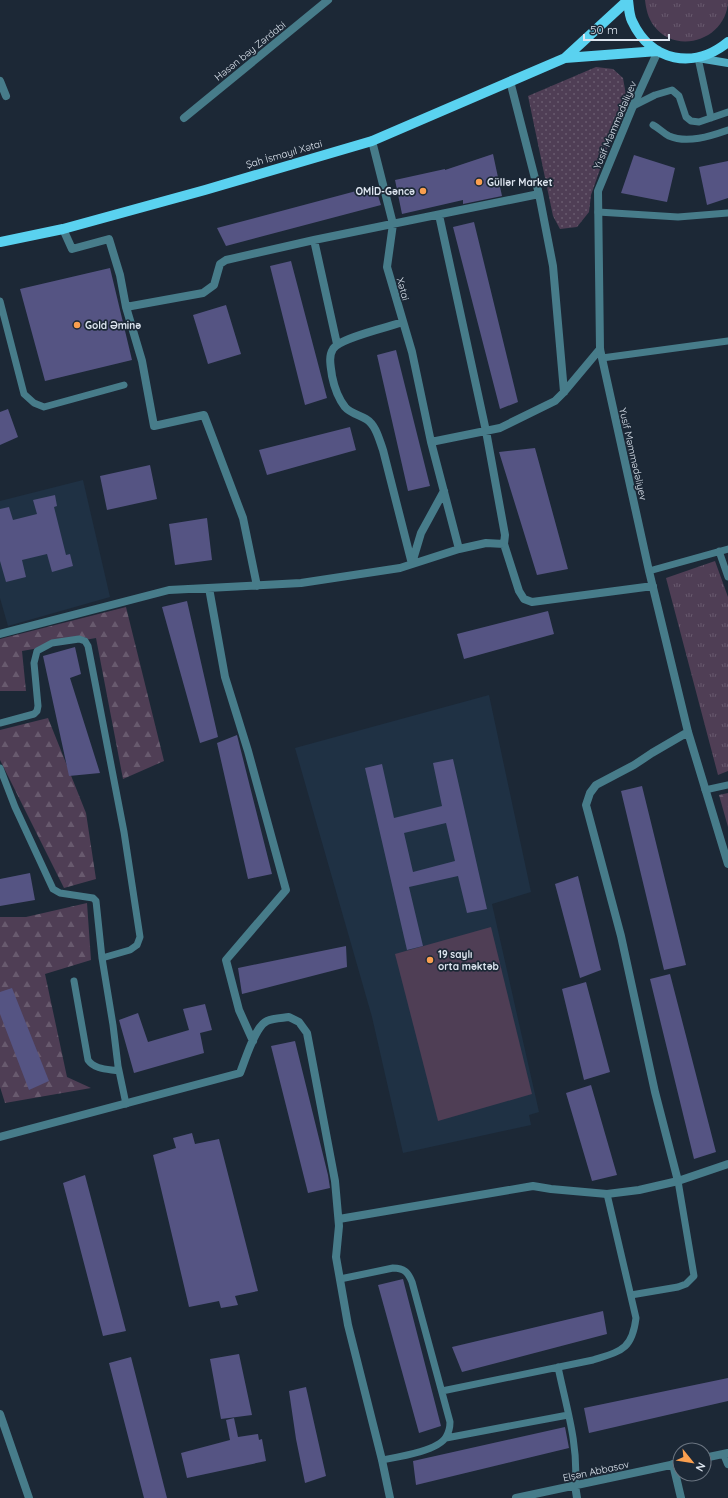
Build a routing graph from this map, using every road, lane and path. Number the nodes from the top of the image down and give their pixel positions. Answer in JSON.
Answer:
{"nodes":[{"id":1,"x":328,"y":0,"type":"edge"},
{"id":2,"x":628,"y":0,"type":"edge"},
{"id":3,"x":728,"y":42,"type":"edge"},
{"id":4,"x":658,"y":51,"type":"junction"},
{"id":5,"x":565,"y":58,"type":"junction"},
{"id":6,"x":698,"y":58,"type":"junction"},
{"id":7,"x":728,"y":63,"type":"edge"},
{"id":8,"x":0,"y":81,"type":"edge"},
{"id":9,"x":510,"y":81,"type":"junction"},
{"id":10,"x":6,"y":96,"type":"dead end"},
{"id":11,"x":633,"y":106,"type":"junction"},
{"id":12,"x":728,"y":112,"type":"edge"},
{"id":13,"x":184,"y":118,"type":"dead end"},
{"id":14,"x":711,"y":118,"type":"junction"},
{"id":15,"x":653,"y":125,"type":"dead end"},
{"id":16,"x":728,"y":130,"type":"edge"},
{"id":17,"x":372,"y":141,"type":"junction"},
{"id":18,"x":539,"y":194,"type":"junction"},
{"id":19,"x":598,"y":212,"type":"junction"},
{"id":20,"x":728,"y":213,"type":"edge"},
{"id":21,"x":439,"y":215,"type":"junction"},
{"id":22,"x":393,"y":224,"type":"junction"},
{"id":23,"x":64,"y":229,"type":"junction"},
{"id":24,"x":314,"y":240,"type":"junction"},
{"id":25,"x":0,"y":242,"type":"edge"},
{"id":26,"x":0,"y":301,"type":"edge"},
{"id":27,"x":126,"y":307,"type":"junction"},
{"id":28,"x":403,"y":322,"type":"junction"},
{"id":29,"x":728,"y":340,"type":"edge"},
{"id":30,"x":337,"y":344,"type":"junction"},
{"id":31,"x":600,"y":349,"type":"junction"},
{"id":32,"x":602,"y":358,"type":"junction"},
{"id":33,"x":124,"y":385,"type":"dead end"},
{"id":34,"x":564,"y":392,"type":"junction"},
{"id":35,"x":486,"y":431,"type":"junction"},
{"id":36,"x":431,"y":442,"type":"junction"},
{"id":37,"x":444,"y":491,"type":"junction"},
{"id":38,"x":504,"y":544,"type":"junction"},
{"id":39,"x":458,"y":549,"type":"junction"},
{"id":40,"x":728,"y":549,"type":"edge"},
{"id":41,"x":719,"y":551,"type":"junction"},
{"id":42,"x":412,"y":564,"type":"junction"},
{"id":43,"x":649,"y":571,"type":"junction"},
{"id":44,"x":728,"y":577,"type":"edge"},
{"id":45,"x":257,"y":586,"type":"junction"},
{"id":46,"x":653,"y":586,"type":"junction"},
{"id":47,"x":209,"y":588,"type":"junction"},
{"id":48,"x":0,"y":634,"type":"edge"},
{"id":49,"x":0,"y":723,"type":"edge"},
{"id":50,"x":688,"y":732,"type":"junction"},
{"id":51,"x":0,"y":768,"type":"edge"},
{"id":52,"x":728,"y":785,"type":"edge"},
{"id":53,"x":706,"y":790,"type":"junction"},
{"id":54,"x":728,"y":864,"type":"edge"},
{"id":55,"x":102,"y":958,"type":"junction"},
{"id":56,"x":74,"y":981,"type":"dead end"},
{"id":57,"x":253,"y":1041,"type":"junction"},
{"id":58,"x":119,"y":1071,"type":"junction"},
{"id":59,"x":126,"y":1104,"type":"junction"},
{"id":60,"x":0,"y":1137,"type":"edge"},
{"id":61,"x":728,"y":1164,"type":"edge"},
{"id":62,"x":678,"y":1181,"type":"junction"},
{"id":63,"x":607,"y":1194,"type":"junction"},
{"id":64,"x":339,"y":1219,"type":"junction"},
{"id":65,"x":340,"y":1278,"type":"junction"},
{"id":66,"x":631,"y":1295,"type":"junction"},
{"id":67,"x":558,"y":1367,"type":"junction"},
{"id":68,"x":442,"y":1391,"type":"junction"},
{"id":69,"x":0,"y":1414,"type":"edge"},
{"id":70,"x":568,"y":1415,"type":"junction"},
{"id":71,"x":446,"y":1438,"type":"junction"},
{"id":72,"x":726,"y":1453,"type":"edge"},
{"id":73,"x":712,"y":1456,"type":"edge"},
{"id":74,"x":382,"y":1460,"type":"junction"},
{"id":75,"x":728,"y":1464,"type":"edge"},
{"id":76,"x":672,"y":1465,"type":"edge"},
{"id":77,"x":679,"y":1482,"type":"edge"},
{"id":78,"x":575,"y":1486,"type":"junction"},
{"id":79,"x":29,"y":1498,"type":"edge"},
{"id":80,"x":390,"y":1498,"type":"edge"},
{"id":81,"x":516,"y":1498,"type":"edge"},
{"id":82,"x":577,"y":1498,"type":"edge"},
{"id":83,"x":681,"y":1498,"type":"edge"}],
"edges":[{"from":1,"to":13,"type":"street","name":"Həsən bəy Zərdabi"},
{"from":2,"to":4,"type":"main road"},
{"from":2,"to":5,"type":"main road","name":"Şah İsmayıl Xətai"},
{"from":3,"to":6,"type":"main road"},
{"from":4,"to":5,"type":"main road","name":"Şah İsmayıl Xətai"},
{"from":4,"to":6,"type":"main road"},
{"from":4,"to":11,"type":"street","name":"Yusif Məmmədəliyev"},
{"from":5,"to":9,"type":"main road","name":"Şah İsmayıl Xətai"},
{"from":6,"to":7,"type":"main road"},
{"from":6,"to":14,"type":"lane"},
{"from":8,"to":10,"type":"street"},
{"from":9,"to":17,"type":"main road","name":"Şah İsmayıl Xətai"},
{"from":9,"to":18,"type":"street"},
{"from":11,"to":14,"type":"lane"},
{"from":11,"to":19,"type":"street","name":"Yusif Məmmədəliyev"},
{"from":12,"to":14,"type":"lane"},
{"from":15,"to":16,"type":"lane"},
{"from":17,"to":22,"type":"street","name":"Xətai"},
{"from":17,"to":23,"type":"main road","name":"Şah İsmayıl Xətai"},
{"from":18,"to":21,"type":"street"},
{"from":18,"to":34,"type":"street"},
{"from":19,"to":20,"type":"lane"},
{"from":19,"to":31,"type":"street","name":"Yusif Məmmədəliyev"},
{"from":21,"to":22,"type":"street"},
{"from":21,"to":35,"type":"street"},
{"from":22,"to":24,"type":"street"},
{"from":22,"to":28,"type":"street","name":"Xətai"},
{"from":23,"to":25,"type":"main road","name":"Şah İsmayıl Xətai"},
{"from":23,"to":27,"type":"street"},
{"from":24,"to":27,"type":"street"},
{"from":24,"to":30,"type":"street"},
{"from":26,"to":33,"type":"lane"},
{"from":27,"to":45,"type":"street"},
{"from":28,"to":30,"type":"street"},
{"from":28,"to":36,"type":"street","name":"Xətai"},
{"from":29,"to":32,"type":"lane"},
{"from":30,"to":42,"type":"street"},
{"from":31,"to":32,"type":"street","name":"Yusif Məmmədəliyev"},
{"from":31,"to":34,"type":"street"},
{"from":32,"to":43,"type":"street","name":"Yusif Məmmədəliyev"},
{"from":34,"to":35,"type":"street"},
{"from":35,"to":36,"type":"street"},
{"from":35,"to":38,"type":"street"},
{"from":36,"to":37,"type":"street","name":"Xətai"},
{"from":37,"to":39,"type":"street","name":"Xətai"},
{"from":37,"to":42,"type":"street"},
{"from":38,"to":39,"type":"street"},
{"from":38,"to":46,"type":"street"},
{"from":39,"to":42,"type":"street"},
{"from":40,"to":41,"type":"lane"},
{"from":41,"to":43,"type":"lane"},
{"from":41,"to":44,"type":"lane"},
{"from":42,"to":45,"type":"street"},
{"from":43,"to":46,"type":"street","name":"Yusif Məmmədəliyev"},
{"from":45,"to":47,"type":"street"},
{"from":46,"to":50,"type":"street","name":"Yusif Məmmədəliyev"},
{"from":47,"to":48,"type":"street"},
{"from":47,"to":57,"type":"street"},
{"from":49,"to":55,"type":"lane"},
{"from":50,"to":53,"type":"street","name":"Yusif Məmmədəliyev"},
{"from":50,"to":62,"type":"street"},
{"from":51,"to":55,"type":"lane"},
{"from":52,"to":53,"type":"lane"},
{"from":53,"to":54,"type":"street","name":"Yusif Məmmədəliyev"},
{"from":55,"to":58,"type":"lane"},
{"from":56,"to":58,"type":"lane"},
{"from":57,"to":59,"type":"street"},
{"from":57,"to":64,"type":"street"},
{"from":58,"to":59,"type":"lane"},
{"from":59,"to":60,"type":"street"},
{"from":61,"to":62,"type":"street"},
{"from":62,"to":63,"type":"street"},
{"from":62,"to":66,"type":"lane"},
{"from":63,"to":64,"type":"street"},
{"from":63,"to":66,"type":"lane"},
{"from":64,"to":65,"type":"street"},
{"from":65,"to":68,"type":"lane"},
{"from":65,"to":74,"type":"street"},
{"from":66,"to":67,"type":"lane"},
{"from":67,"to":68,"type":"lane"},
{"from":67,"to":70,"type":"lane"},
{"from":68,"to":71,"type":"lane"},
{"from":69,"to":79,"type":"street"},
{"from":70,"to":71,"type":"lane"},
{"from":70,"to":78,"type":"lane"},
{"from":71,"to":74,"type":"lane"},
{"from":72,"to":73,"type":"street"},
{"from":72,"to":75,"type":"street"},
{"from":74,"to":80,"type":"street"},
{"from":76,"to":78,"type":"street","name":"Elşən Abbasov"},
{"from":77,"to":83,"type":"street"},
{"from":78,"to":81,"type":"street","name":"Elşən Abbasov"},
{"from":78,"to":82,"type":"street"}]}
